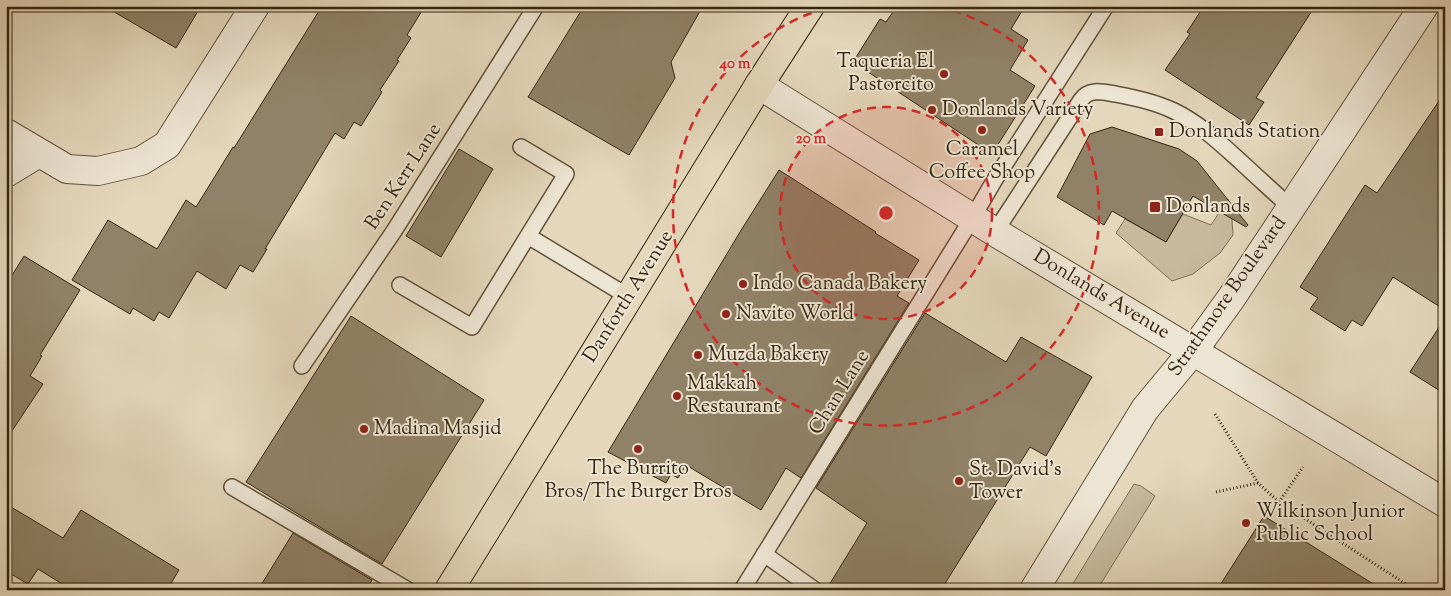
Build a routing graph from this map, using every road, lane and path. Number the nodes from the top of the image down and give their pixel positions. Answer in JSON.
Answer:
{"nodes":[{"id":1,"x":255,"y":6,"type":"edge"},
{"id":2,"x":536,"y":6,"type":"edge"},
{"id":3,"x":810,"y":6,"type":"edge"},
{"id":4,"x":1106,"y":6,"type":"edge"},
{"id":5,"x":1424,"y":6,"type":"edge"},
{"id":6,"x":760,"y":85,"type":"junction"},
{"id":7,"x":6,"y":133,"type":"edge"},
{"id":8,"x":521,"y":147,"type":"dead end"},
{"id":9,"x":39,"y":153,"type":"junction"},
{"id":10,"x":6,"y":173,"type":"edge"},
{"id":11,"x":1291,"y":208,"type":"junction"},
{"id":12,"x":973,"y":217,"type":"junction"},
{"id":13,"x":995,"y":232,"type":"junction"},
{"id":14,"x":528,"y":236,"type":"junction"},
{"id":15,"x":400,"y":285,"type":"dead end"},
{"id":16,"x":629,"y":297,"type":"junction"},
{"id":17,"x":1193,"y":350,"type":"junction"},
{"id":18,"x":302,"y":366,"type":"dead end"},
{"id":19,"x":1215,"y":414,"type":"dead end"},
{"id":20,"x":1303,"y":467,"type":"dead end"},
{"id":21,"x":1258,"y":482,"type":"junction"},
{"id":22,"x":232,"y":487,"type":"dead end"},
{"id":23,"x":1216,"y":492,"type":"dead end"},
{"id":24,"x":1279,"y":502,"type":"junction"},
{"id":25,"x":1445,"y":503,"type":"edge"},
{"id":26,"x":764,"y":554,"type":"junction"},
{"id":27,"x":1445,"y":585,"type":"edge"},
{"id":28,"x":408,"y":590,"type":"edge"},
{"id":29,"x":449,"y":590,"type":"edge"},
{"id":30,"x":742,"y":590,"type":"edge"},
{"id":31,"x":815,"y":590,"type":"edge"},
{"id":32,"x":1034,"y":590,"type":"edge"},
{"id":33,"x":1415,"y":590,"type":"edge"},
{"id":34,"x":1442,"y":590,"type":"edge"}],
"edges":[{"from":1,"to":9,"type":"street"},
{"from":2,"to":18,"type":"lane","name":"Ben Kerr Lane"},
{"from":3,"to":6,"type":"main road","name":"Danforth Avenue"},
{"from":4,"to":12,"type":"lane","name":"Chan Lane"},
{"from":5,"to":11,"type":"street","name":"Strathmore Boulevard"},
{"from":6,"to":12,"type":"street","name":"Donlands Avenue"},
{"from":6,"to":16,"type":"main road","name":"Danforth Avenue"},
{"from":7,"to":9,"type":"street"},
{"from":8,"to":14,"type":"lane"},
{"from":9,"to":10,"type":"street"},
{"from":11,"to":13,"type":"lane"},
{"from":11,"to":17,"type":"street","name":"Strathmore Boulevard"},
{"from":12,"to":13,"type":"street","name":"Donlands Avenue"},
{"from":12,"to":26,"type":"lane","name":"Chan Lane"},
{"from":13,"to":17,"type":"street","name":"Donlands Avenue"},
{"from":14,"to":15,"type":"lane"},
{"from":14,"to":16,"type":"lane"},
{"from":16,"to":29,"type":"main road","name":"Danforth Avenue"},
{"from":17,"to":25,"type":"street","name":"Donlands Avenue"},
{"from":17,"to":32,"type":"street","name":"Strathmore Boulevard"},
{"from":19,"to":21,"type":"path"},
{"from":20,"to":24,"type":"path"},
{"from":21,"to":23,"type":"path"},
{"from":21,"to":24,"type":"path"},
{"from":22,"to":28,"type":"lane"},
{"from":24,"to":33,"type":"path"},
{"from":26,"to":30,"type":"lane","name":"Chan Lane"},
{"from":26,"to":31,"type":"lane"},
{"from":27,"to":34,"type":"path"}]}
